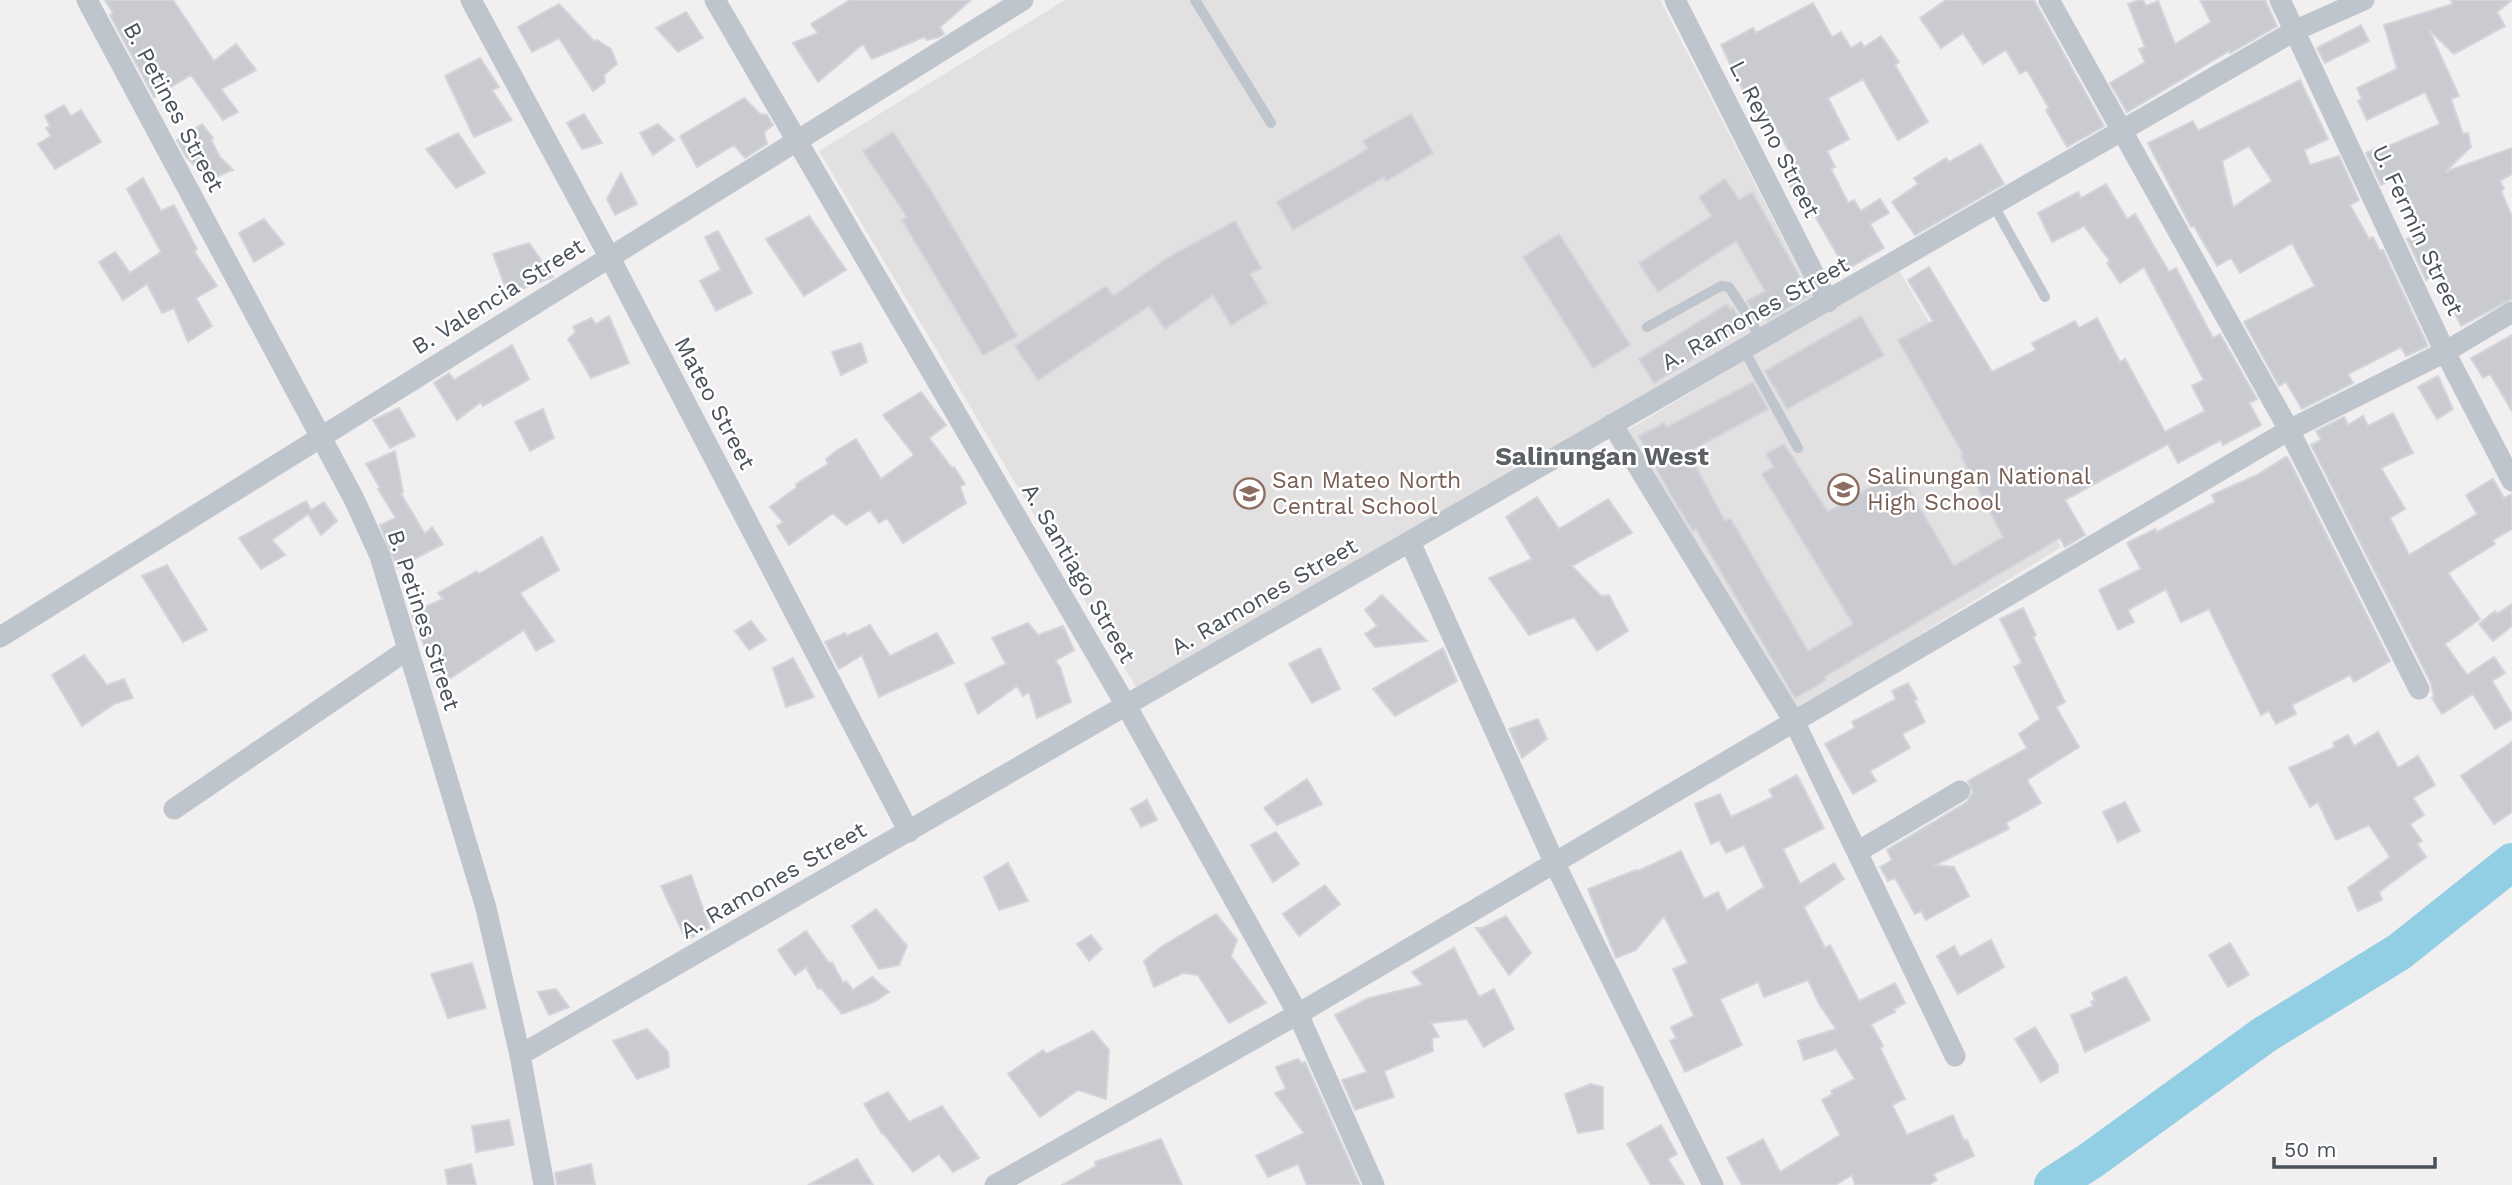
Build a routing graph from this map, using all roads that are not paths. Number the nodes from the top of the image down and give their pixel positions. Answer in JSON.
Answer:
{"nodes":[{"id":1,"x":87,"y":0,"type":"edge"},
{"id":2,"x":471,"y":0,"type":"edge"},
{"id":3,"x":715,"y":0,"type":"edge"},
{"id":4,"x":1023,"y":0,"type":"edge"},
{"id":5,"x":1195,"y":0,"type":"edge"},
{"id":6,"x":1675,"y":0,"type":"edge"},
{"id":7,"x":2049,"y":0,"type":"edge"},
{"id":8,"x":2280,"y":0,"type":"edge"},
{"id":9,"x":2364,"y":0,"type":"edge"},
{"id":10,"x":2296,"y":30,"type":"junction"},
{"id":11,"x":1271,"y":122,"type":"dead end"},
{"id":12,"x":2123,"y":132,"type":"junction"},
{"id":13,"x":796,"y":142,"type":"junction"},
{"id":14,"x":1994,"y":206,"type":"junction"},
{"id":15,"x":610,"y":258,"type":"junction"},
{"id":16,"x":2045,"y":297,"type":"dead end"},
{"id":17,"x":1828,"y":302,"type":"junction"},
{"id":18,"x":2512,"y":312,"type":"edge"},
{"id":19,"x":1647,"y":327,"type":"dead end"},
{"id":20,"x":1752,"y":345,"type":"junction"},
{"id":21,"x":2445,"y":352,"type":"junction"},
{"id":22,"x":1612,"y":424,"type":"junction"},
{"id":23,"x":2289,"y":430,"type":"junction"},
{"id":24,"x":320,"y":436,"type":"junction"},
{"id":25,"x":1798,"y":448,"type":"dead end"},
{"id":26,"x":2512,"y":481,"type":"edge"},
{"id":27,"x":1410,"y":542,"type":"junction"},
{"id":28,"x":0,"y":637,"type":"edge"},
{"id":29,"x":407,"y":650,"type":"junction"},
{"id":30,"x":2419,"y":689,"type":"dead end"},
{"id":31,"x":1128,"y":707,"type":"junction"},
{"id":32,"x":1795,"y":723,"type":"junction"},
{"id":33,"x":1960,"y":791,"type":"dead end"},
{"id":34,"x":173,"y":809,"type":"dead end"},
{"id":35,"x":909,"y":832,"type":"junction"},
{"id":36,"x":1857,"y":852,"type":"junction"},
{"id":37,"x":1555,"y":864,"type":"junction"},
{"id":38,"x":1298,"y":1014,"type":"junction"},
{"id":39,"x":520,"y":1055,"type":"junction"},
{"id":40,"x":1955,"y":1056,"type":"dead end"},
{"id":41,"x":1002,"y":1183,"type":"edge"},
{"id":42,"x":544,"y":1185,"type":"edge"},
{"id":43,"x":1374,"y":1185,"type":"edge"},
{"id":44,"x":1713,"y":1185,"type":"edge"}],
"edges":[{"from":1,"to":24,"type":"street","name":"B. Petines Street"},
{"from":2,"to":15,"type":"street","name":"Mateo Street"},
{"from":3,"to":13,"type":"street","name":"A. Santiago Street"},
{"from":4,"to":13,"type":"street","name":"B. Valencia Street"},
{"from":5,"to":11,"type":"lane"},
{"from":6,"to":17,"type":"street","name":"L. Reyno Street"},
{"from":7,"to":12,"type":"street"},
{"from":8,"to":10,"type":"street","name":"U. Fermin Street"},
{"from":9,"to":10,"type":"street","name":"A. Ramones Street"},
{"from":10,"to":12,"type":"street","name":"A. Ramones Street"},
{"from":10,"to":21,"type":"street","name":"U. Fermin Street"},
{"from":12,"to":14,"type":"street","name":"A. Ramones Street"},
{"from":12,"to":23,"type":"street"},
{"from":13,"to":15,"type":"street","name":"B. Valencia Street"},
{"from":13,"to":31,"type":"street","name":"A. Santiago Street"},
{"from":14,"to":16,"type":"lane"},
{"from":14,"to":17,"type":"street","name":"A. Ramones Street"},
{"from":15,"to":24,"type":"street","name":"B. Valencia Street"},
{"from":15,"to":35,"type":"street","name":"Mateo Street"},
{"from":17,"to":20,"type":"street","name":"A. Ramones Street"},
{"from":18,"to":21,"type":"street"},
{"from":19,"to":20,"type":"lane"},
{"from":20,"to":22,"type":"street","name":"A. Ramones Street"},
{"from":20,"to":25,"type":"lane"},
{"from":21,"to":23,"type":"street"},
{"from":21,"to":26,"type":"street","name":"U. Fermin Street"},
{"from":22,"to":27,"type":"street","name":"A. Ramones Street"},
{"from":22,"to":32,"type":"street"},
{"from":23,"to":30,"type":"street"},
{"from":23,"to":32,"type":"street"},
{"from":24,"to":28,"type":"street","name":"B. Valencia Street"},
{"from":24,"to":29,"type":"street","name":"B. Petines Street"},
{"from":27,"to":31,"type":"street","name":"A. Ramones Street"},
{"from":27,"to":37,"type":"street"},
{"from":29,"to":34,"type":"street"},
{"from":29,"to":39,"type":"street","name":"B. Petines Street"},
{"from":31,"to":35,"type":"street","name":"A. Ramones Street"},
{"from":31,"to":38,"type":"street","name":"A. Santiago Street"},
{"from":32,"to":36,"type":"street"},
{"from":32,"to":37,"type":"street"},
{"from":33,"to":36,"type":"street"},
{"from":35,"to":39,"type":"street","name":"A. Ramones Street"},
{"from":36,"to":40,"type":"street"},
{"from":37,"to":38,"type":"street"},
{"from":37,"to":44,"type":"street"},
{"from":38,"to":41,"type":"street"},
{"from":38,"to":43,"type":"street","name":"A. Santiago Street"},
{"from":39,"to":42,"type":"street","name":"B. Petines Street"}]}
